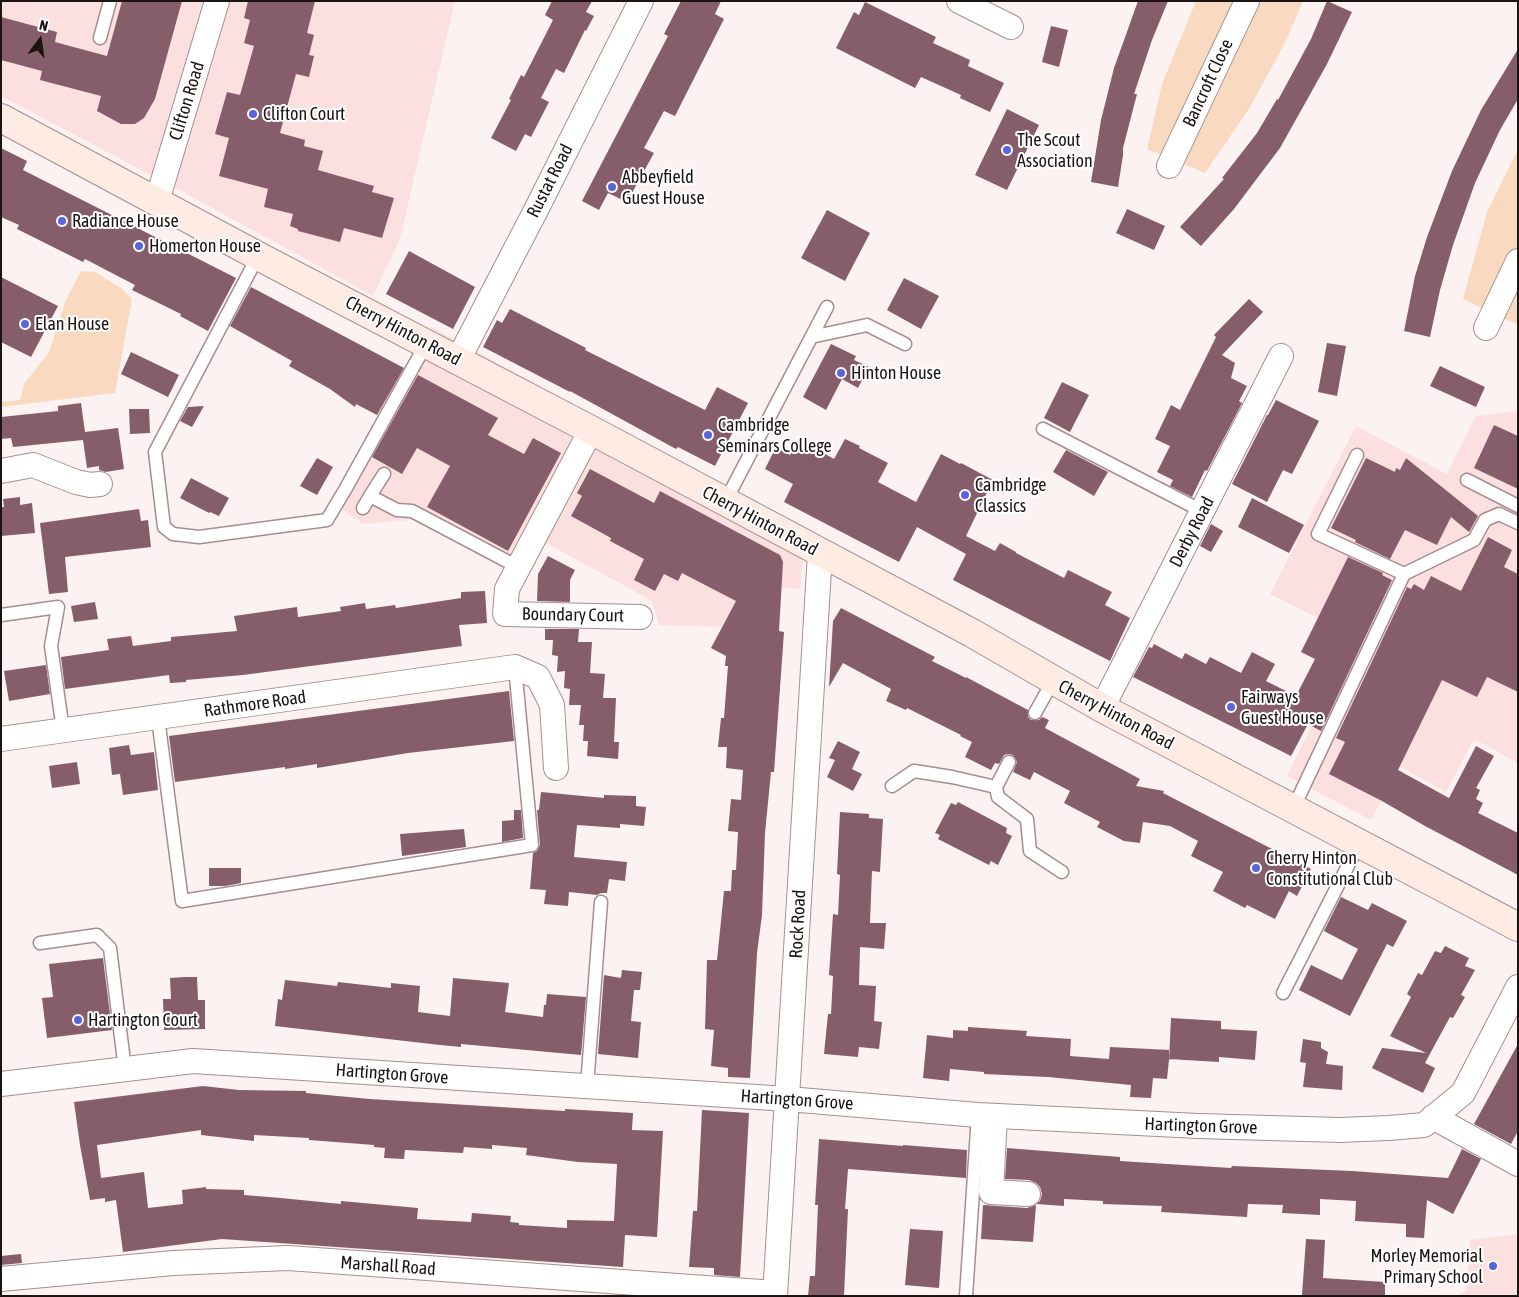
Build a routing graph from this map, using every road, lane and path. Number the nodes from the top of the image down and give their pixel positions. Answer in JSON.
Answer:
{"nodes":[{"id":1,"x":110,"y":1,"type":"edge"},
{"id":2,"x":217,"y":1,"type":"edge"},
{"id":3,"x":641,"y":1,"type":"edge"},
{"id":4,"x":959,"y":1,"type":"edge"},
{"id":5,"x":1247,"y":1,"type":"edge"},
{"id":6,"x":1012,"y":27,"type":"dead end"},
{"id":7,"x":100,"y":38,"type":"dead end"},
{"id":8,"x":1,"y":118,"type":"edge"},
{"id":9,"x":1169,"y":166,"type":"dead end"},
{"id":10,"x":157,"y":201,"type":"junction"},
{"id":11,"x":258,"y":256,"type":"junction"},
{"id":12,"x":1518,"y":261,"type":"edge"},
{"id":13,"x":827,"y":307,"type":"dead end"},
{"id":14,"x":1486,"y":328,"type":"dead end"},
{"id":15,"x":811,"y":336,"type":"junction"},
{"id":16,"x":426,"y":344,"type":"junction"},
{"id":17,"x":905,"y":344,"type":"dead end"},
{"id":18,"x":1282,"y":354,"type":"dead end"},
{"id":19,"x":458,"y":360,"type":"junction"},
{"id":20,"x":1044,"y":429,"type":"dead end"},
{"id":21,"x":591,"y":430,"type":"junction"},
{"id":22,"x":1357,"y":454,"type":"dead end"},
{"id":23,"x":1,"y":471,"type":"edge"},
{"id":24,"x":384,"y":474,"type":"dead end"},
{"id":25,"x":1467,"y":480,"type":"dead end"},
{"id":26,"x":100,"y":484,"type":"dead end"},
{"id":27,"x":370,"y":496,"type":"junction"},
{"id":28,"x":725,"y":502,"type":"junction"},
{"id":29,"x":1518,"y":506,"type":"edge"},
{"id":30,"x":363,"y":508,"type":"dead end"},
{"id":31,"x":1202,"y":511,"type":"junction"},
{"id":32,"x":1518,"y":523,"type":"edge"},
{"id":33,"x":820,"y":553,"type":"junction"},
{"id":34,"x":518,"y":568,"type":"junction"},
{"id":35,"x":1404,"y":574,"type":"junction"},
{"id":36,"x":1,"y":615,"type":"edge"},
{"id":37,"x":640,"y":617,"type":"dead end"},
{"id":38,"x":512,"y":667,"type":"junction"},
{"id":39,"x":1053,"y":681,"type":"junction"},
{"id":40,"x":1102,"y":708,"type":"junction"},
{"id":41,"x":1035,"y":713,"type":"dead end"},
{"id":42,"x":158,"y":718,"type":"junction"},
{"id":43,"x":63,"y":730,"type":"junction"},
{"id":44,"x":1,"y":739,"type":"edge"},
{"id":45,"x":1009,"y":762,"type":"dead end"},
{"id":46,"x":556,"y":768,"type":"dead end"},
{"id":47,"x":892,"y":786,"type":"dead end"},
{"id":48,"x":996,"y":787,"type":"junction"},
{"id":49,"x":1293,"y":810,"type":"junction"},
{"id":50,"x":1359,"y":844,"type":"junction"},
{"id":51,"x":1062,"y":872,"type":"dead end"},
{"id":52,"x":601,"y":902,"type":"dead end"},
{"id":53,"x":1518,"y":927,"type":"edge"},
{"id":54,"x":40,"y":943,"type":"dead end"},
{"id":55,"x":1518,"y":987,"type":"edge"},
{"id":56,"x":1283,"y":993,"type":"dead end"},
{"id":57,"x":125,"y":1070,"type":"junction"},
{"id":58,"x":1,"y":1084,"type":"edge"},
{"id":59,"x":587,"y":1086,"type":"junction"},
{"id":60,"x":788,"y":1099,"type":"junction"},
{"id":61,"x":987,"y":1115,"type":"junction"},
{"id":62,"x":1433,"y":1117,"type":"junction"},
{"id":63,"x":1518,"y":1164,"type":"edge"},
{"id":64,"x":1028,"y":1194,"type":"dead end"},
{"id":65,"x":1,"y":1279,"type":"edge"},
{"id":66,"x":775,"y":1294,"type":"edge"},
{"id":67,"x":966,"y":1296,"type":"edge"}],
"edges":[{"from":1,"to":7,"type":"lane"},
{"from":2,"to":10,"type":"street","name":"Clifton Road"},
{"from":3,"to":19,"type":"street","name":"Rustat Road"},
{"from":4,"to":6,"type":"street"},
{"from":5,"to":9,"type":"street","name":"Bancroft Close"},
{"from":8,"to":10,"type":"street","name":"Cherry Hinton Road"},
{"from":10,"to":11,"type":"street","name":"Cherry Hinton Road"},
{"from":11,"to":16,"type":"street","name":"Cherry Hinton Road"},
{"from":11,"to":16,"type":"lane"},
{"from":12,"to":14,"type":"street"},
{"from":13,"to":15,"type":"lane"},
{"from":15,"to":17,"type":"lane"},
{"from":15,"to":28,"type":"lane"},
{"from":16,"to":19,"type":"street","name":"Cherry Hinton Road"},
{"from":18,"to":31,"type":"street","name":"Derby Road"},
{"from":19,"to":21,"type":"street","name":"Cherry Hinton Road"},
{"from":20,"to":31,"type":"lane"},
{"from":21,"to":28,"type":"street","name":"Cherry Hinton Road"},
{"from":21,"to":34,"type":"street"},
{"from":22,"to":35,"type":"lane"},
{"from":23,"to":26,"type":"street"},
{"from":24,"to":27,"type":"lane"},
{"from":25,"to":29,"type":"lane"},
{"from":27,"to":30,"type":"lane"},
{"from":27,"to":34,"type":"lane"},
{"from":28,"to":33,"type":"street","name":"Cherry Hinton Road"},
{"from":31,"to":40,"type":"street","name":"Derby Road"},
{"from":32,"to":35,"type":"lane"},
{"from":33,"to":39,"type":"street","name":"Cherry Hinton Road"},
{"from":33,"to":60,"type":"street","name":"Rock Road"},
{"from":34,"to":37,"type":"street","name":"Boundary Court"},
{"from":35,"to":49,"type":"lane"},
{"from":36,"to":43,"type":"lane"},
{"from":38,"to":42,"type":"street","name":"Rathmore Road"},
{"from":38,"to":42,"type":"lane"},
{"from":38,"to":46,"type":"street"},
{"from":39,"to":40,"type":"street","name":"Cherry Hinton Road"},
{"from":39,"to":41,"type":"lane"},
{"from":40,"to":49,"type":"street","name":"Cherry Hinton Road"},
{"from":42,"to":43,"type":"street","name":"Rathmore Road"},
{"from":43,"to":44,"type":"street","name":"Rathmore Road"},
{"from":45,"to":48,"type":"lane"},
{"from":47,"to":48,"type":"lane"},
{"from":48,"to":51,"type":"lane"},
{"from":49,"to":50,"type":"street","name":"Cherry Hinton Road"},
{"from":50,"to":53,"type":"street","name":"Cherry Hinton Road"},
{"from":50,"to":56,"type":"lane"},
{"from":52,"to":59,"type":"lane"},
{"from":54,"to":57,"type":"lane"},
{"from":55,"to":62,"type":"street","name":"Hartington Grove"},
{"from":57,"to":58,"type":"street","name":"Hartington Grove"},
{"from":57,"to":59,"type":"street","name":"Hartington Grove"},
{"from":59,"to":60,"type":"street","name":"Hartington Grove"},
{"from":60,"to":61,"type":"street","name":"Hartington Grove"},
{"from":60,"to":66,"type":"street","name":"Rock Road"},
{"from":61,"to":62,"type":"street","name":"Hartington Grove"},
{"from":61,"to":64,"type":"street"},
{"from":61,"to":67,"type":"lane"},
{"from":62,"to":63,"type":"street"},
{"from":65,"to":66,"type":"street","name":"Marshall Road"}]}
